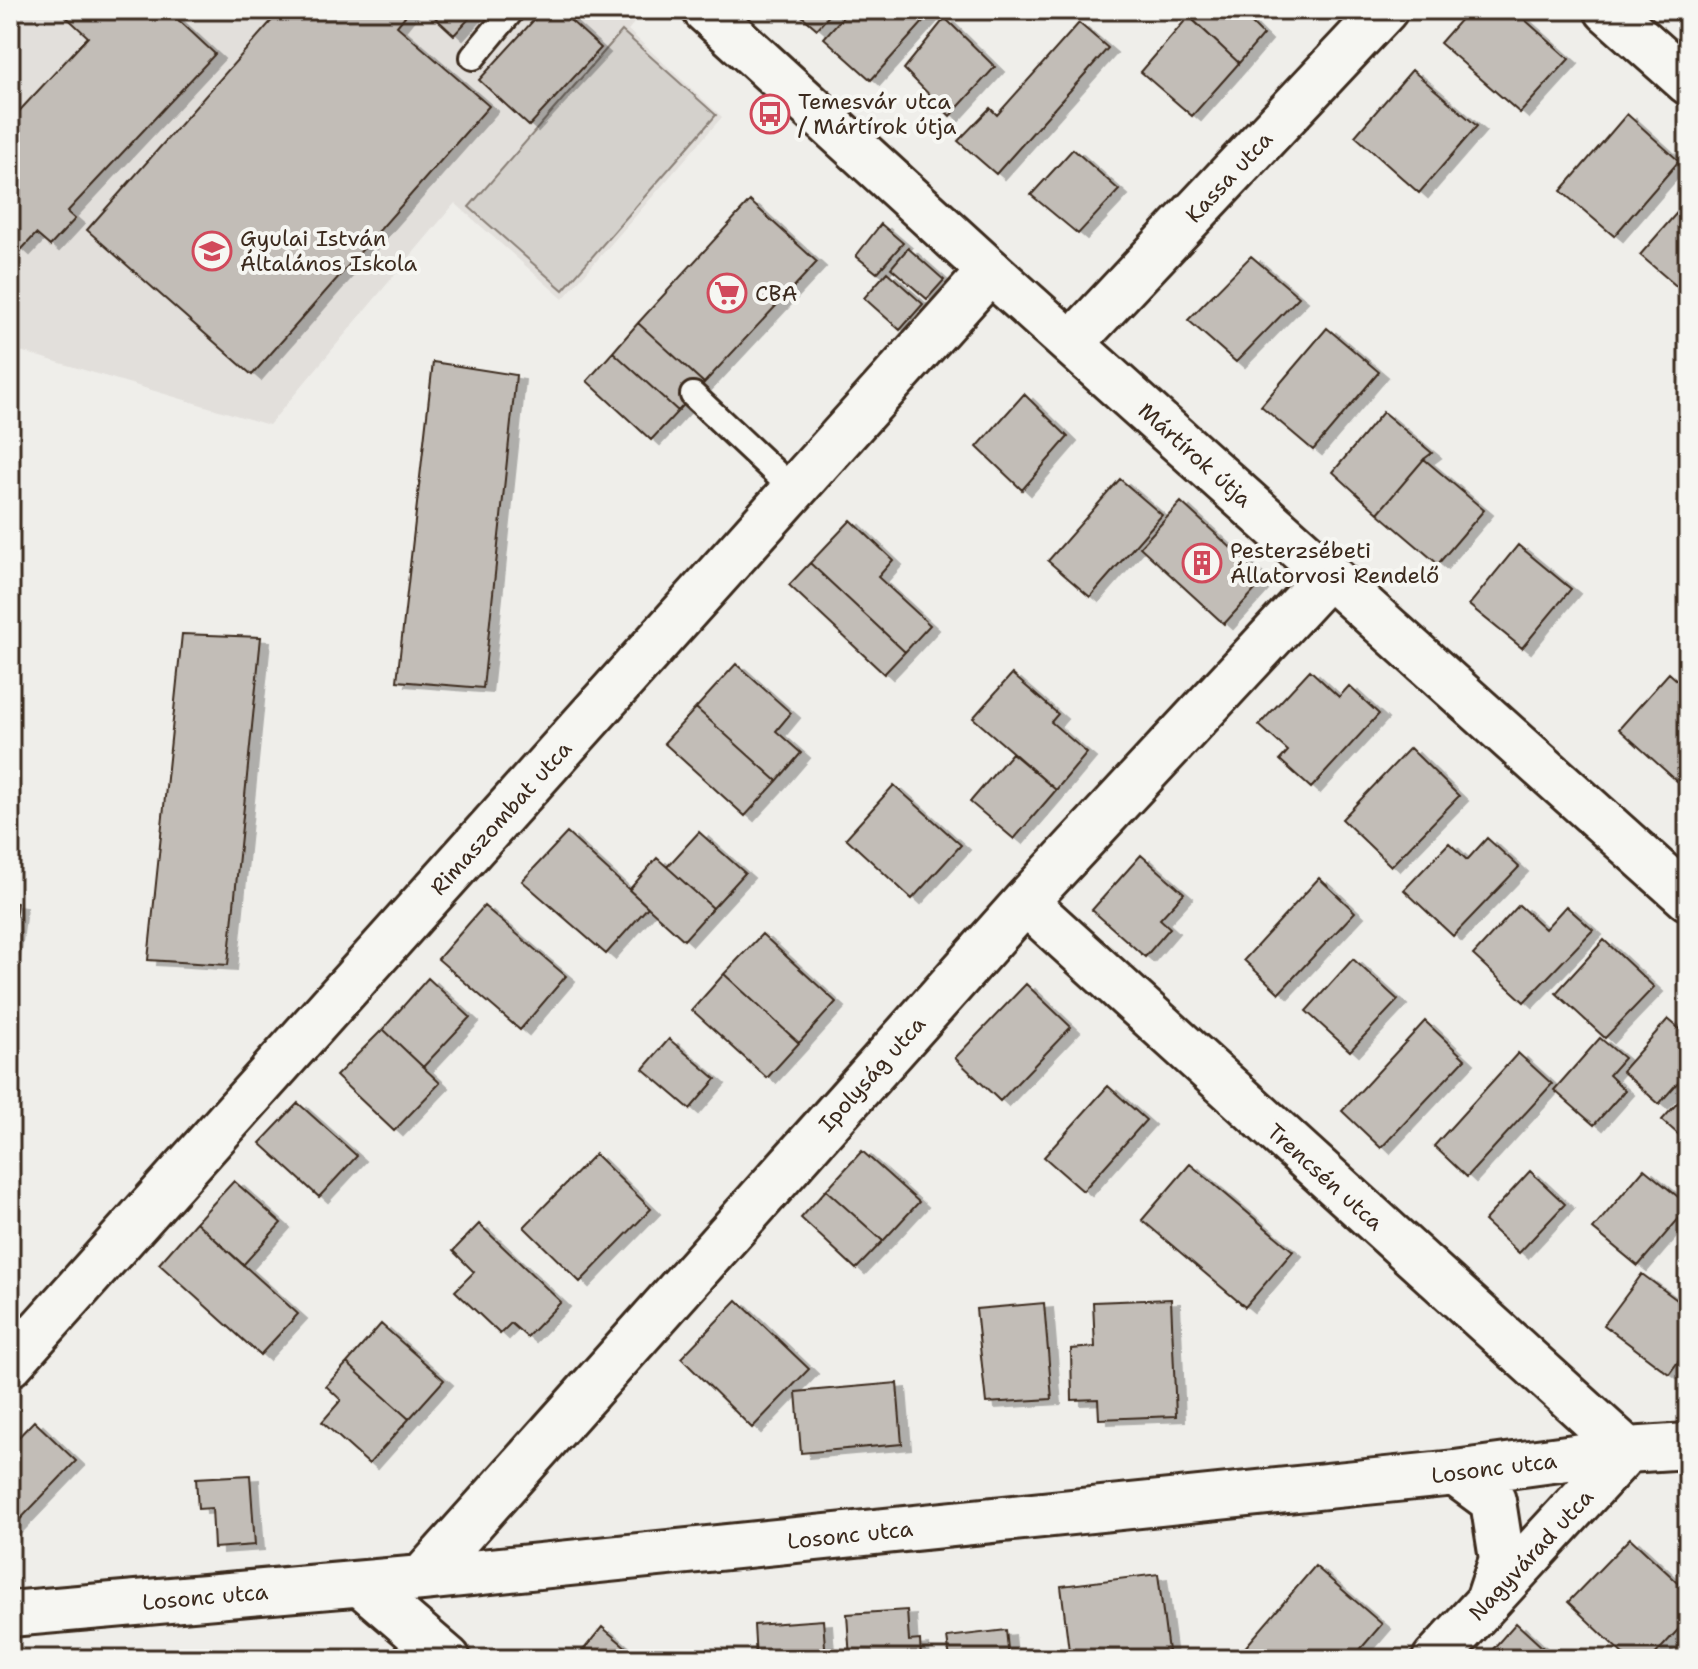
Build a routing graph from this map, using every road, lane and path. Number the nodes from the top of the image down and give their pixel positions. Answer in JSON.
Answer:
{"nodes":[{"id":1,"x":512,"y":10,"type":"edge"},
{"id":2,"x":705,"y":10,"type":"edge"},
{"id":3,"x":1385,"y":10,"type":"edge"},
{"id":4,"x":1607,"y":10,"type":"edge"},
{"id":5,"x":473,"y":57,"type":"dead end"},
{"id":6,"x":1688,"y":82,"type":"edge"},
{"id":7,"x":990,"y":271,"type":"junction"},
{"id":8,"x":1072,"y":343,"type":"junction"},
{"id":9,"x":693,"y":395,"type":"dead end"},
{"id":10,"x":795,"y":491,"type":"junction"},
{"id":11,"x":1328,"y":576,"type":"junction"},
{"id":12,"x":1688,"y":898,"type":"edge"},
{"id":13,"x":1025,"y":902,"type":"junction"},
{"id":14,"x":10,"y":1364,"type":"edge"},
{"id":15,"x":1688,"y":1446,"type":"edge"},
{"id":16,"x":1627,"y":1450,"type":"junction"},
{"id":17,"x":1455,"y":1473,"type":"junction"},
{"id":18,"x":422,"y":1578,"type":"junction"},
{"id":19,"x":361,"y":1584,"type":"junction"},
{"id":20,"x":1487,"y":1603,"type":"junction"},
{"id":21,"x":10,"y":1614,"type":"edge"},
{"id":22,"x":448,"y":1659,"type":"edge"},
{"id":23,"x":1435,"y":1659,"type":"edge"}],
"edges":[{"from":1,"to":5,"type":"lane"},
{"from":2,"to":7,"type":"street","name":"Mártírok útja"},
{"from":3,"to":8,"type":"street","name":"Kassa utca"},
{"from":4,"to":6,"type":"street"},
{"from":7,"to":8,"type":"street","name":"Mártírok útja"},
{"from":7,"to":10,"type":"street","name":"Rimaszombat utca"},
{"from":8,"to":11,"type":"street","name":"Mártírok útja"},
{"from":9,"to":10,"type":"lane"},
{"from":10,"to":14,"type":"street","name":"Rimaszombat utca"},
{"from":11,"to":12,"type":"street","name":"Mártírok útja"},
{"from":11,"to":13,"type":"street","name":"Ipolyság utca"},
{"from":13,"to":16,"type":"street","name":"Trencsén utca"},
{"from":13,"to":18,"type":"street","name":"Ipolyság utca"},
{"from":15,"to":16,"type":"street","name":"Losonc utca"},
{"from":16,"to":17,"type":"street","name":"Losonc utca"},
{"from":16,"to":20,"type":"street","name":"Nagyvárad utca"},
{"from":17,"to":18,"type":"street","name":"Losonc utca"},
{"from":17,"to":20,"type":"street"},
{"from":18,"to":19,"type":"street","name":"Losonc utca"},
{"from":19,"to":21,"type":"street","name":"Losonc utca"},
{"from":19,"to":22,"type":"street"},
{"from":20,"to":23,"type":"street","name":"Nagyvárad utca"}]}
